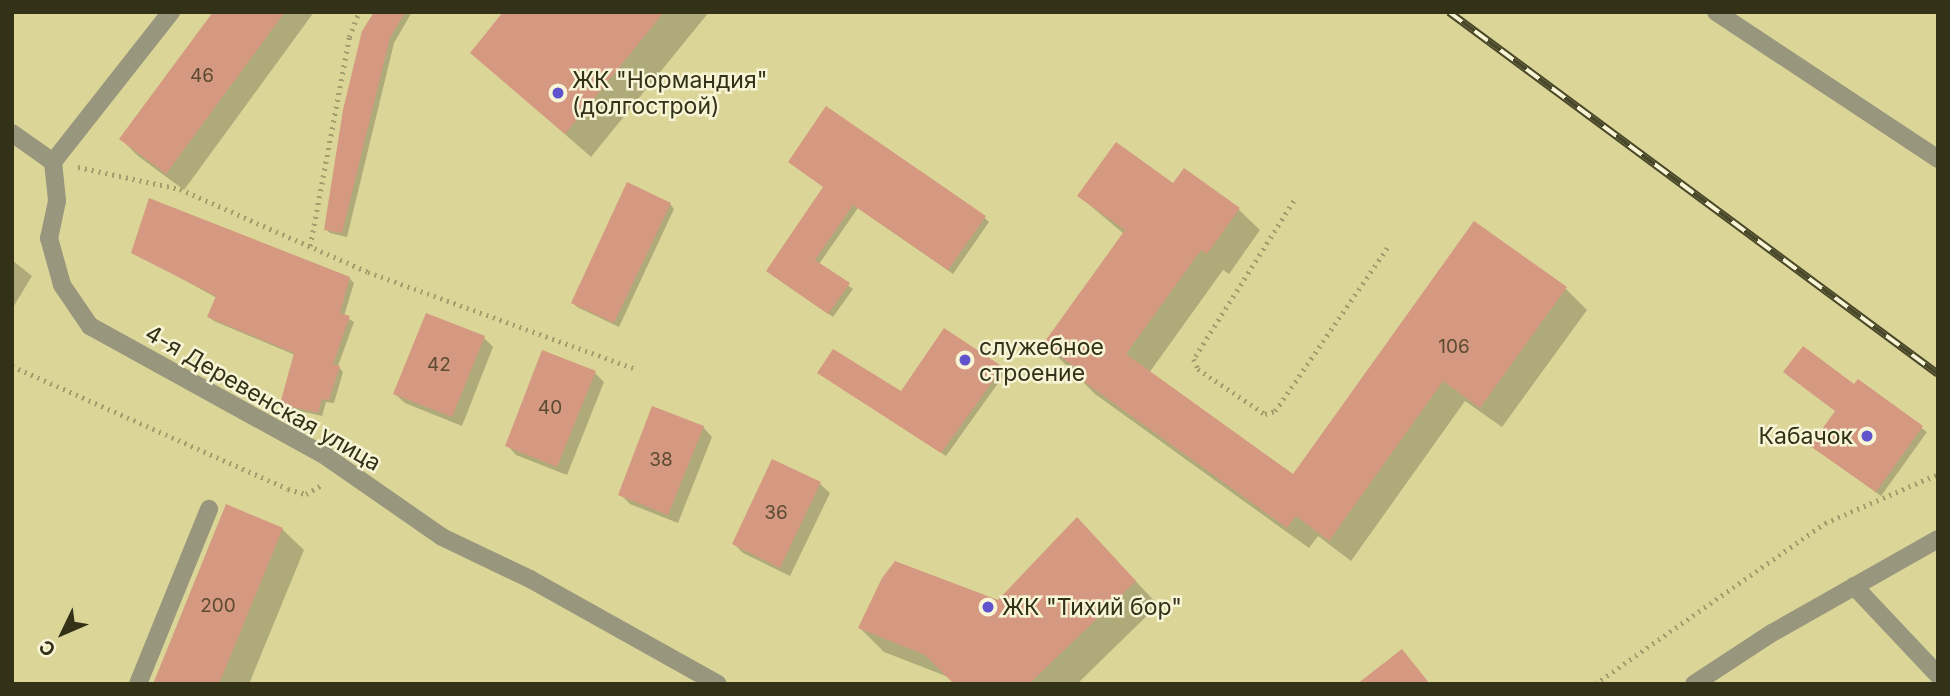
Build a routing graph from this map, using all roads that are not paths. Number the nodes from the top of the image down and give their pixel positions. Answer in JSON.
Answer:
{"nodes":[{"id":1,"x":171,"y":12,"type":"edge"},
{"id":2,"x":1716,"y":12,"type":"edge"},
{"id":3,"x":12,"y":133,"type":"edge"},
{"id":4,"x":1938,"y":159,"type":"edge"},
{"id":5,"x":53,"y":162,"type":"junction"},
{"id":6,"x":209,"y":509,"type":"dead end"},
{"id":7,"x":1938,"y":539,"type":"edge"},
{"id":8,"x":1854,"y":586,"type":"junction"},
{"id":9,"x":1938,"y":675,"type":"edge"},
{"id":10,"x":138,"y":684,"type":"edge"},
{"id":11,"x":718,"y":684,"type":"edge"},
{"id":12,"x":1694,"y":684,"type":"edge"}],
"edges":[{"from":1,"to":5,"type":"street"},
{"from":2,"to":4,"type":"street"},
{"from":3,"to":5,"type":"street"},
{"from":5,"to":11,"type":"street","name":"4-я Деревенская улица"},
{"from":6,"to":10,"type":"street"},
{"from":7,"to":8,"type":"street"},
{"from":8,"to":9,"type":"street"},
{"from":8,"to":12,"type":"street"}]}
